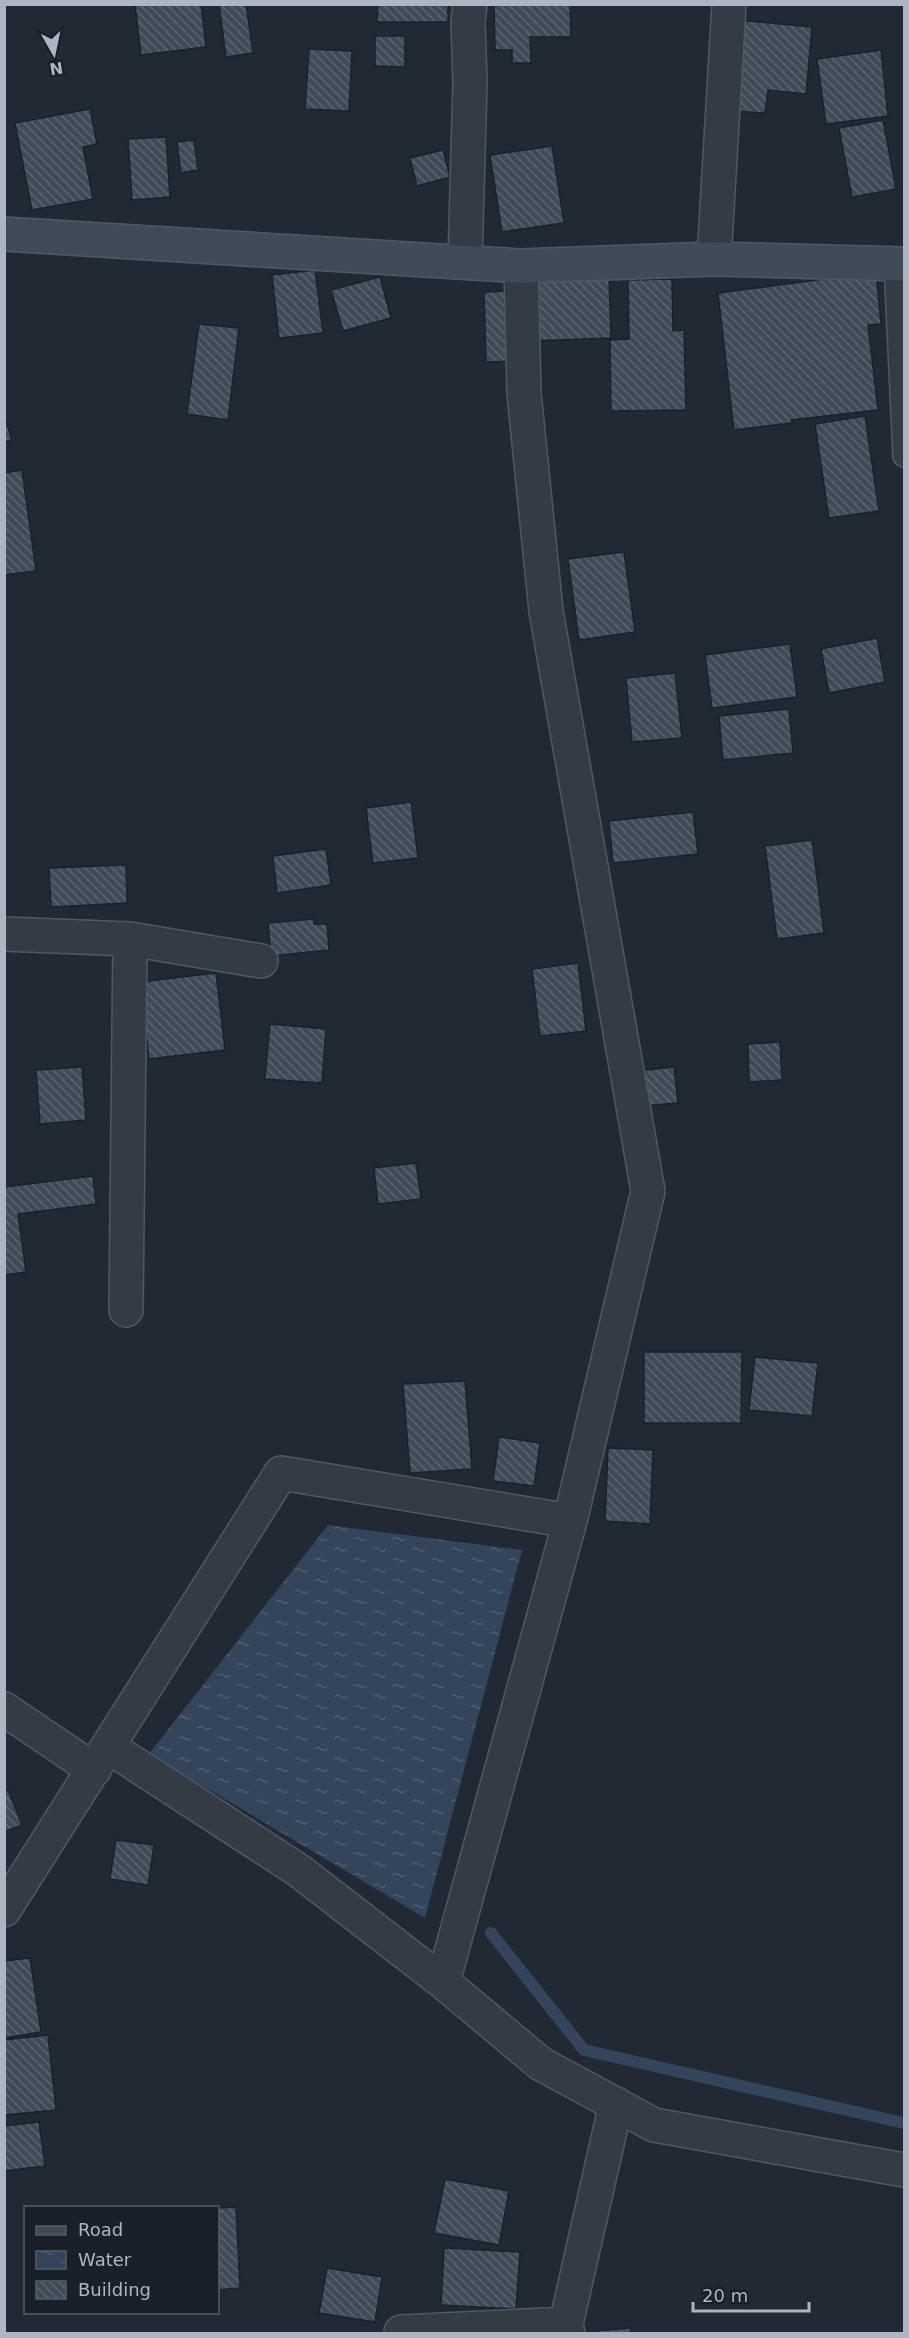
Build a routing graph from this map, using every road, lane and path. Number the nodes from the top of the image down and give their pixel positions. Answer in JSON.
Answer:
{"nodes":[{"id":1,"x":470,"y":4,"type":"edge"},
{"id":2,"x":729,"y":4,"type":"edge"},
{"id":3,"x":4,"y":234,"type":"edge"},
{"id":4,"x":714,"y":259,"type":"junction"},
{"id":5,"x":465,"y":262,"type":"junction"},
{"id":6,"x":900,"y":263,"type":"edge"},
{"id":7,"x":520,"y":266,"type":"junction"},
{"id":8,"x":904,"y":456,"type":"edge"},
{"id":9,"x":4,"y":934,"type":"edge"},
{"id":10,"x":130,"y":939,"type":"junction"},
{"id":11,"x":261,"y":960,"type":"dead end"},
{"id":12,"x":126,"y":1310,"type":"dead end"},
{"id":13,"x":570,"y":1521,"type":"junction"},
{"id":14,"x":4,"y":1709,"type":"edge"},
{"id":15,"x":102,"y":1758,"type":"junction"},
{"id":16,"x":4,"y":1910,"type":"edge"},
{"id":17,"x":442,"y":1982,"type":"junction"},
{"id":18,"x":616,"y":2104,"type":"junction"},
{"id":19,"x":904,"y":2170,"type":"edge"},
{"id":20,"x":567,"y":2329,"type":"edge"},
{"id":21,"x":401,"y":2332,"type":"dead end"}],
"edges":[{"from":1,"to":5,"type":"street"},
{"from":2,"to":4,"type":"street"},
{"from":3,"to":5,"type":"street"},
{"from":4,"to":6,"type":"street"},
{"from":4,"to":7,"type":"street"},
{"from":5,"to":7,"type":"street"},
{"from":6,"to":8,"type":"lane"},
{"from":7,"to":13,"type":"street"},
{"from":9,"to":10,"type":"street"},
{"from":10,"to":11,"type":"street"},
{"from":10,"to":12,"type":"street"},
{"from":13,"to":15,"type":"street"},
{"from":13,"to":17,"type":"street"},
{"from":14,"to":15,"type":"street"},
{"from":15,"to":16,"type":"street"},
{"from":15,"to":17,"type":"street"},
{"from":17,"to":18,"type":"street"},
{"from":18,"to":19,"type":"street"},
{"from":18,"to":20,"type":"street"},
{"from":20,"to":21,"type":"street"}]}
